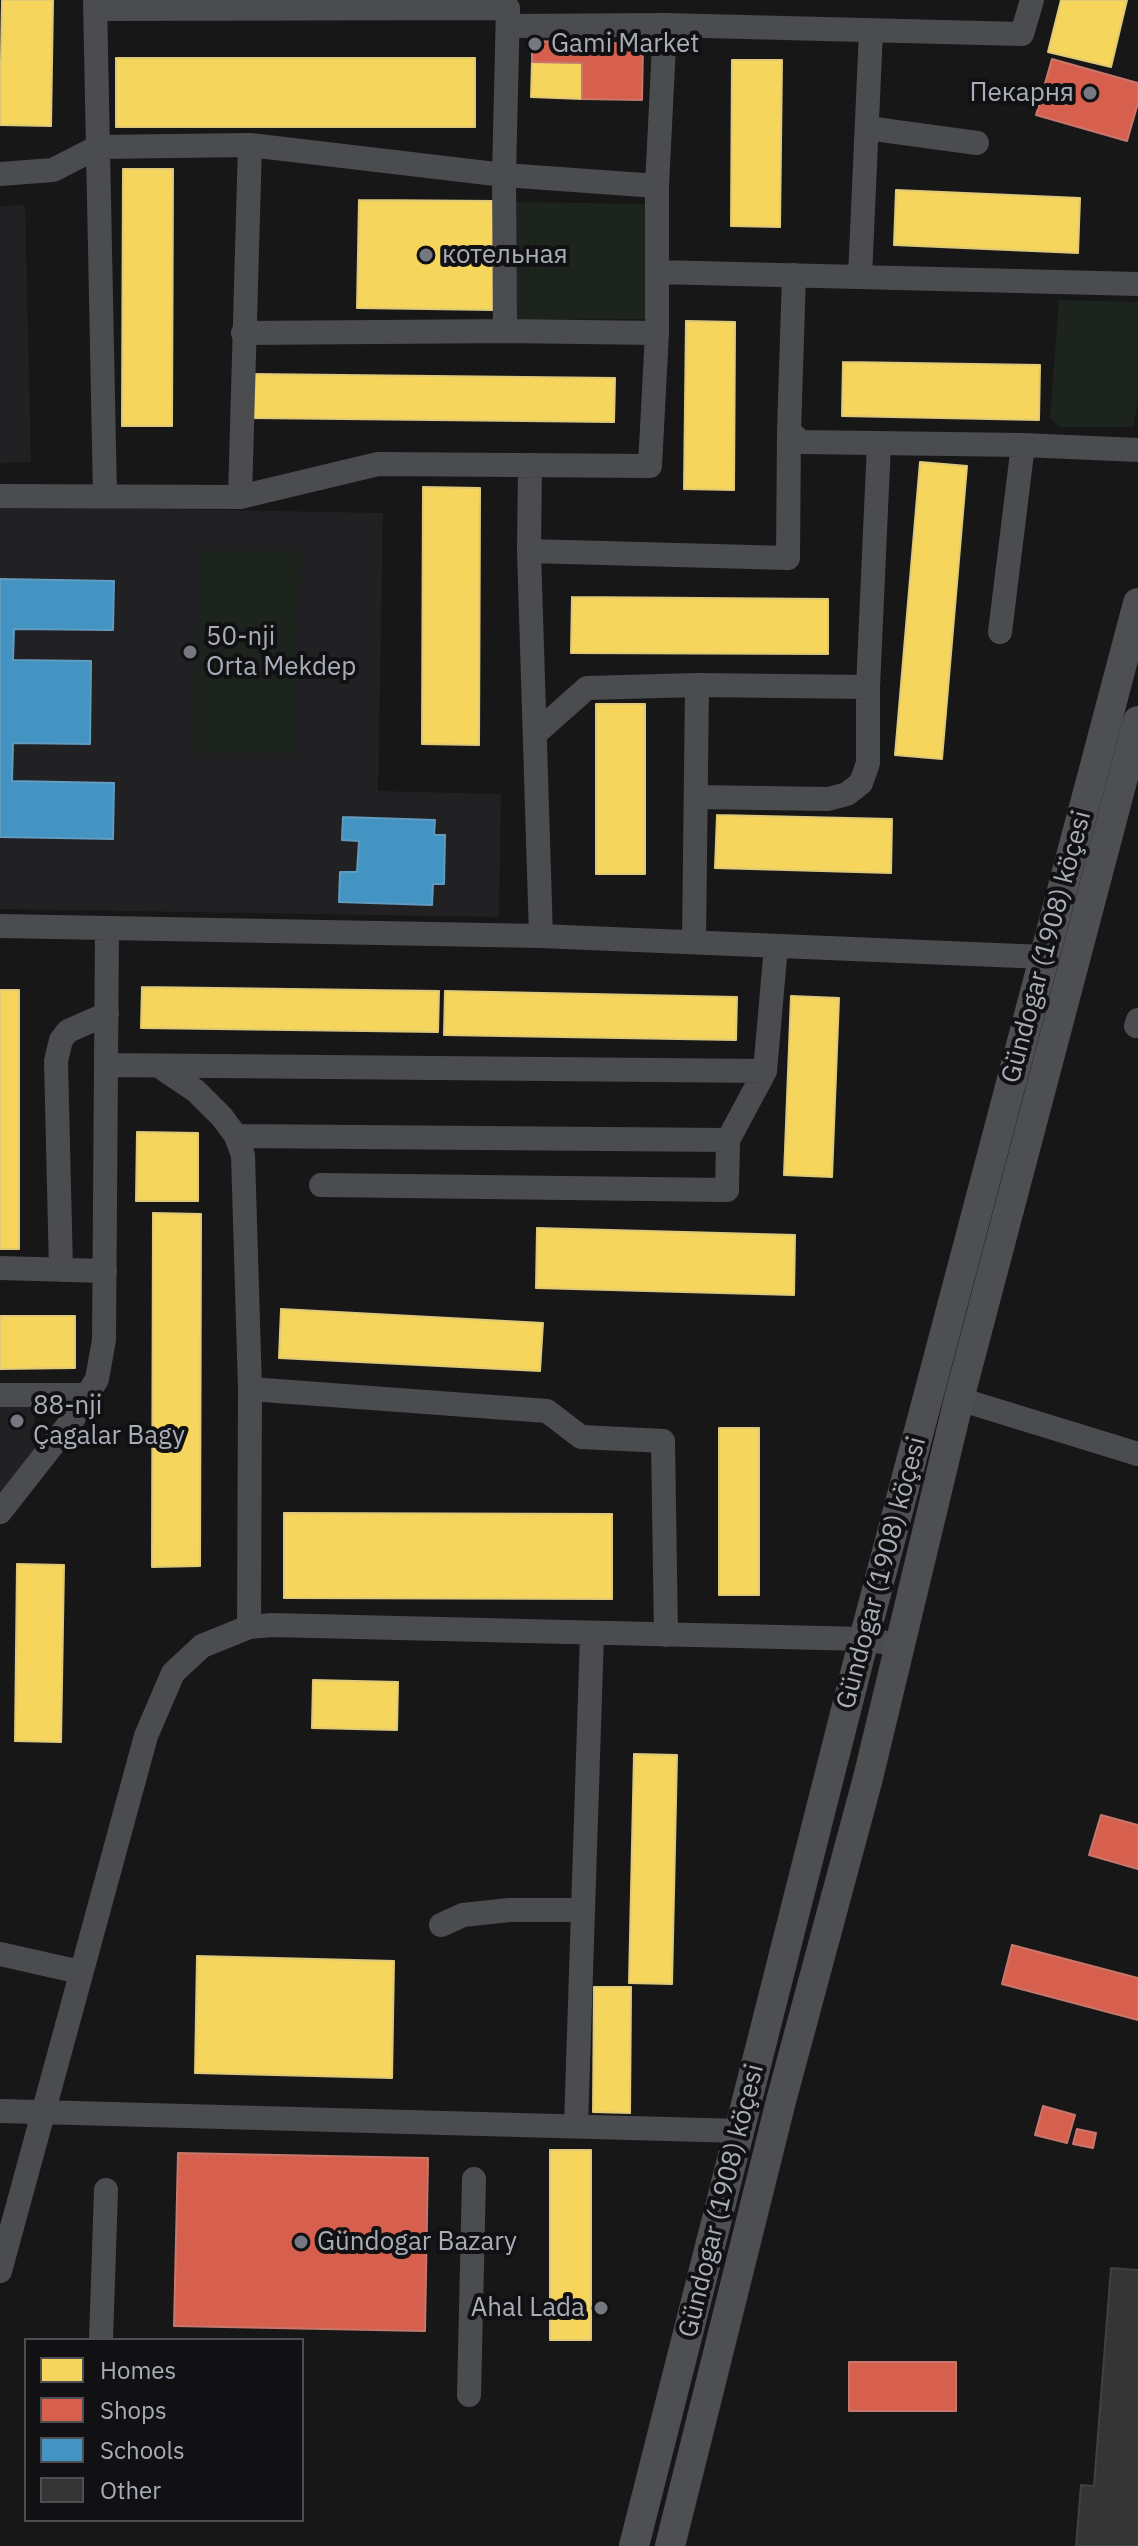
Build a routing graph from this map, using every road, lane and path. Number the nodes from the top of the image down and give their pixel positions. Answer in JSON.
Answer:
{"nodes":[{"id":1,"x":1032,"y":0,"type":"edge"},
{"id":2,"x":95,"y":4,"type":"edge"},
{"id":3,"x":322,"y":4,"type":"edge"},
{"id":4,"x":458,"y":4,"type":"edge"},
{"id":5,"x":665,"y":25,"type":"junction"},
{"id":6,"x":508,"y":26,"type":"junction"},
{"id":7,"x":871,"y":31,"type":"junction"},
{"id":8,"x":867,"y":128,"type":"junction"},
{"id":9,"x":977,"y":143,"type":"dead end"},
{"id":10,"x":250,"y":145,"type":"junction"},
{"id":11,"x":98,"y":147,"type":"junction"},
{"id":12,"x":0,"y":174,"type":"edge"},
{"id":13,"x":504,"y":175,"type":"junction"},
{"id":14,"x":657,"y":186,"type":"junction"},
{"id":15,"x":658,"y":272,"type":"junction"},
{"id":16,"x":794,"y":275,"type":"junction"},
{"id":17,"x":860,"y":277,"type":"junction"},
{"id":18,"x":1138,"y":284,"type":"edge"},
{"id":19,"x":512,"y":331,"type":"junction"},
{"id":20,"x":243,"y":333,"type":"junction"},
{"id":21,"x":657,"y":333,"type":"junction"},
{"id":22,"x":789,"y":431,"type":"junction"},
{"id":23,"x":879,"y":443,"type":"junction"},
{"id":24,"x":1023,"y":445,"type":"junction"},
{"id":25,"x":1138,"y":450,"type":"edge"},
{"id":26,"x":530,"y":465,"type":"junction"},
{"id":27,"x":0,"y":496,"type":"edge"},
{"id":28,"x":105,"y":496,"type":"junction"},
{"id":29,"x":240,"y":497,"type":"junction"},
{"id":30,"x":529,"y":551,"type":"junction"},
{"id":31,"x":1138,"y":603,"type":"edge"},
{"id":32,"x":1000,"y":632,"type":"dead end"},
{"id":33,"x":697,"y":685,"type":"junction"},
{"id":34,"x":868,"y":687,"type":"junction"},
{"id":35,"x":1138,"y":721,"type":"edge"},
{"id":36,"x":535,"y":734,"type":"junction"},
{"id":37,"x":696,"y":797,"type":"junction"},
{"id":38,"x":0,"y":926,"type":"edge"},
{"id":39,"x":107,"y":928,"type":"junction"},
{"id":40,"x":541,"y":936,"type":"junction"},
{"id":41,"x":694,"y":942,"type":"junction"},
{"id":42,"x":776,"y":946,"type":"junction"},
{"id":43,"x":1044,"y":957,"type":"junction"},
{"id":44,"x":1074,"y":963,"type":"junction"},
{"id":45,"x":107,"y":1014,"type":"junction"},
{"id":46,"x":106,"y":1065,"type":"junction"},
{"id":47,"x":159,"y":1066,"type":"junction"},
{"id":48,"x":765,"y":1071,"type":"junction"},
{"id":49,"x":236,"y":1136,"type":"junction"},
{"id":50,"x":728,"y":1140,"type":"junction"},
{"id":51,"x":321,"y":1185,"type":"dead end"},
{"id":52,"x":0,"y":1268,"type":"edge"},
{"id":53,"x":61,"y":1270,"type":"junction"},
{"id":54,"x":105,"y":1271,"type":"junction"},
{"id":55,"x":250,"y":1389,"type":"junction"},
{"id":56,"x":0,"y":1395,"type":"edge"},
{"id":57,"x":87,"y":1395,"type":"junction"},
{"id":58,"x":959,"y":1399,"type":"junction"},
{"id":59,"x":1138,"y":1454,"type":"edge"},
{"id":60,"x":0,"y":1512,"type":"edge"},
{"id":61,"x":249,"y":1627,"type":"junction"},
{"id":62,"x":592,"y":1634,"type":"junction"},
{"id":63,"x":666,"y":1635,"type":"junction"},
{"id":64,"x":864,"y":1639,"type":"junction"},
{"id":65,"x":899,"y":1645,"type":"junction"},
{"id":66,"x":583,"y":1910,"type":"junction"},
{"id":67,"x":441,"y":1925,"type":"dead end"},
{"id":68,"x":0,"y":1954,"type":"edge"},
{"id":69,"x":80,"y":1972,"type":"junction"},
{"id":70,"x":0,"y":2111,"type":"edge"},
{"id":71,"x":44,"y":2113,"type":"junction"},
{"id":72,"x":576,"y":2126,"type":"junction"},
{"id":73,"x":741,"y":2131,"type":"junction"},
{"id":74,"x":474,"y":2179,"type":"dead end"},
{"id":75,"x":106,"y":2190,"type":"dead end"},
{"id":76,"x":0,"y":2271,"type":"edge"},
{"id":77,"x":101,"y":2338,"type":"edge"},
{"id":78,"x":469,"y":2395,"type":"dead end"},
{"id":79,"x":634,"y":2546,"type":"edge"},
{"id":80,"x":670,"y":2546,"type":"edge"}],
"edges":[{"from":1,"to":7,"type":"street"},
{"from":2,"to":3,"type":"street"},
{"from":2,"to":11,"type":"street"},
{"from":3,"to":4,"type":"street"},
{"from":4,"to":6,"type":"street"},
{"from":5,"to":6,"type":"street"},
{"from":5,"to":7,"type":"street"},
{"from":5,"to":14,"type":"street"},
{"from":6,"to":13,"type":"street"},
{"from":7,"to":8,"type":"street"},
{"from":8,"to":9,"type":"street"},
{"from":8,"to":17,"type":"street"},
{"from":10,"to":11,"type":"street"},
{"from":10,"to":13,"type":"street"},
{"from":10,"to":20,"type":"street"},
{"from":11,"to":12,"type":"street"},
{"from":11,"to":28,"type":"street"},
{"from":13,"to":14,"type":"street"},
{"from":13,"to":19,"type":"street"},
{"from":14,"to":15,"type":"street"},
{"from":15,"to":16,"type":"street"},
{"from":15,"to":21,"type":"street"},
{"from":16,"to":17,"type":"street"},
{"from":16,"to":22,"type":"street"},
{"from":17,"to":18,"type":"street"},
{"from":19,"to":20,"type":"street"},
{"from":19,"to":21,"type":"street"},
{"from":20,"to":29,"type":"street"},
{"from":21,"to":26,"type":"street"},
{"from":22,"to":23,"type":"street"},
{"from":22,"to":30,"type":"street"},
{"from":23,"to":24,"type":"street"},
{"from":23,"to":34,"type":"street"},
{"from":24,"to":25,"type":"street"},
{"from":24,"to":32,"type":"street"},
{"from":26,"to":29,"type":"street"},
{"from":26,"to":30,"type":"street"},
{"from":27,"to":28,"type":"street"},
{"from":28,"to":29,"type":"street"},
{"from":30,"to":36,"type":"street"},
{"from":31,"to":43,"type":"main road","name":"Gündogar (1908) köçesi"},
{"from":33,"to":34,"type":"street"},
{"from":33,"to":36,"type":"street"},
{"from":33,"to":37,"type":"street"},
{"from":34,"to":37,"type":"street"},
{"from":35,"to":44,"type":"main road","name":"Gündogar (1908) köçesi"},
{"from":36,"to":40,"type":"street"},
{"from":37,"to":41,"type":"street"},
{"from":38,"to":39,"type":"street"},
{"from":39,"to":40,"type":"street"},
{"from":39,"to":45,"type":"street"},
{"from":40,"to":41,"type":"street"},
{"from":41,"to":42,"type":"street"},
{"from":42,"to":43,"type":"street"},
{"from":42,"to":48,"type":"street"},
{"from":43,"to":44,"type":"main road"},
{"from":43,"to":64,"type":"main road","name":"Gündogar (1908) köçesi"},
{"from":44,"to":58,"type":"main road","name":"Gündogar (1908) köçesi"},
{"from":45,"to":46,"type":"street"},
{"from":45,"to":53,"type":"street"},
{"from":46,"to":47,"type":"street"},
{"from":46,"to":54,"type":"street"},
{"from":47,"to":48,"type":"street"},
{"from":47,"to":49,"type":"street"},
{"from":48,"to":50,"type":"street"},
{"from":49,"to":50,"type":"street"},
{"from":49,"to":55,"type":"street"},
{"from":50,"to":51,"type":"street"},
{"from":52,"to":53,"type":"street"},
{"from":53,"to":54,"type":"street"},
{"from":54,"to":57,"type":"street"},
{"from":55,"to":61,"type":"street"},
{"from":55,"to":63,"type":"street"},
{"from":56,"to":57,"type":"street"},
{"from":57,"to":60,"type":"street"},
{"from":58,"to":59,"type":"street"},
{"from":58,"to":65,"type":"main road","name":"Gündogar (1908) köçesi"},
{"from":61,"to":62,"type":"street"},
{"from":61,"to":69,"type":"street"},
{"from":62,"to":63,"type":"street"},
{"from":62,"to":66,"type":"street"},
{"from":63,"to":64,"type":"street"},
{"from":64,"to":65,"type":"street"},
{"from":64,"to":73,"type":"main road","name":"Gündogar (1908) köçesi"},
{"from":65,"to":80,"type":"main road","name":"Gündogar (1908) köçesi"},
{"from":66,"to":67,"type":"street"},
{"from":66,"to":72,"type":"street"},
{"from":68,"to":69,"type":"street"},
{"from":69,"to":71,"type":"street"},
{"from":70,"to":71,"type":"street"},
{"from":71,"to":72,"type":"street"},
{"from":71,"to":76,"type":"street"},
{"from":72,"to":73,"type":"street"},
{"from":73,"to":79,"type":"main road","name":"Gündogar (1908) köçesi"},
{"from":74,"to":78,"type":"street"},
{"from":75,"to":77,"type":"street"}]}
